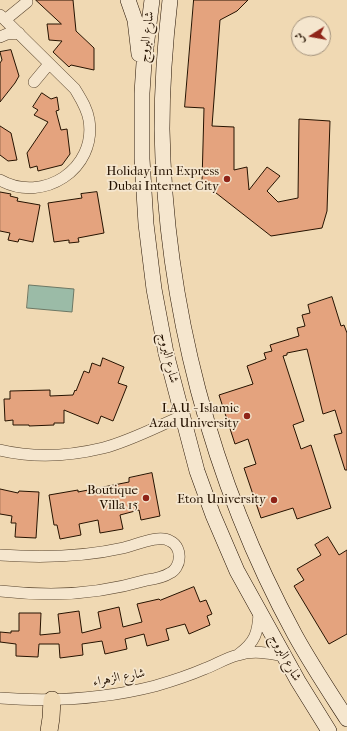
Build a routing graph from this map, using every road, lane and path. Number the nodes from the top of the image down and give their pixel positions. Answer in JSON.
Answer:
{"nodes":[{"id":1,"x":128,"y":0,"type":"edge"},
{"id":2,"x":152,"y":0,"type":"edge"},
{"id":3,"x":170,"y":0,"type":"edge"},
{"id":4,"x":179,"y":0,"type":"edge"},
{"id":5,"x":27,"y":2,"type":"dead end"},
{"id":6,"x":3,"y":18,"type":"edge"},
{"id":7,"x":167,"y":27,"type":"junction"},
{"id":8,"x":19,"y":33,"type":"junction"},
{"id":9,"x":0,"y":37,"type":"edge"},
{"id":10,"x":50,"y":64,"type":"junction"},
{"id":11,"x":34,"y":82,"type":"dead end"},
{"id":12,"x":142,"y":94,"type":"junction"},
{"id":13,"x":0,"y":180,"type":"edge"},
{"id":14,"x":182,"y":416,"type":"junction"},
{"id":15,"x":0,"y":450,"type":"edge"},
{"id":16,"x":0,"y":555,"type":"edge"},
{"id":17,"x":0,"y":591,"type":"edge"},
{"id":18,"x":259,"y":613,"type":"junction"},
{"id":19,"x":238,"y":655,"type":"junction"},
{"id":20,"x":284,"y":656,"type":"junction"},
{"id":21,"x":0,"y":698,"type":"edge"},
{"id":22,"x":52,"y":700,"type":"junction"},
{"id":23,"x":347,"y":719,"type":"edge"},
{"id":24,"x":49,"y":731,"type":"edge"},
{"id":25,"x":329,"y":731,"type":"edge"}],
"edges":[{"from":1,"to":12,"type":"street"},
{"from":2,"to":12,"type":"street","name":"شارع البروج"},
{"from":3,"to":7,"type":"street","name":"شارع البروج"},
{"from":4,"to":7,"type":"street"},
{"from":5,"to":6,"type":"street"},
{"from":6,"to":8,"type":"street"},
{"from":7,"to":23,"type":"street","name":"شارع البروج"},
{"from":8,"to":9,"type":"street"},
{"from":8,"to":10,"type":"street"},
{"from":10,"to":11,"type":"street"},
{"from":10,"to":13,"type":"street"},
{"from":12,"to":14,"type":"street","name":"شارع البروج"},
{"from":14,"to":15,"type":"street"},
{"from":14,"to":18,"type":"street","name":"شارع البروج"},
{"from":16,"to":17,"type":"street"},
{"from":18,"to":19,"type":"street","name":"شارع الزهراء"},
{"from":18,"to":20,"type":"street","name":"شارع البروج"},
{"from":19,"to":20,"type":"street","name":"شارع الزهراء"},
{"from":19,"to":22,"type":"street","name":"شارع الزهراء"},
{"from":20,"to":25,"type":"street","name":"شارع البروج"},
{"from":21,"to":22,"type":"street","name":"شارع الزهراء"},
{"from":22,"to":24,"type":"main road"}]}
